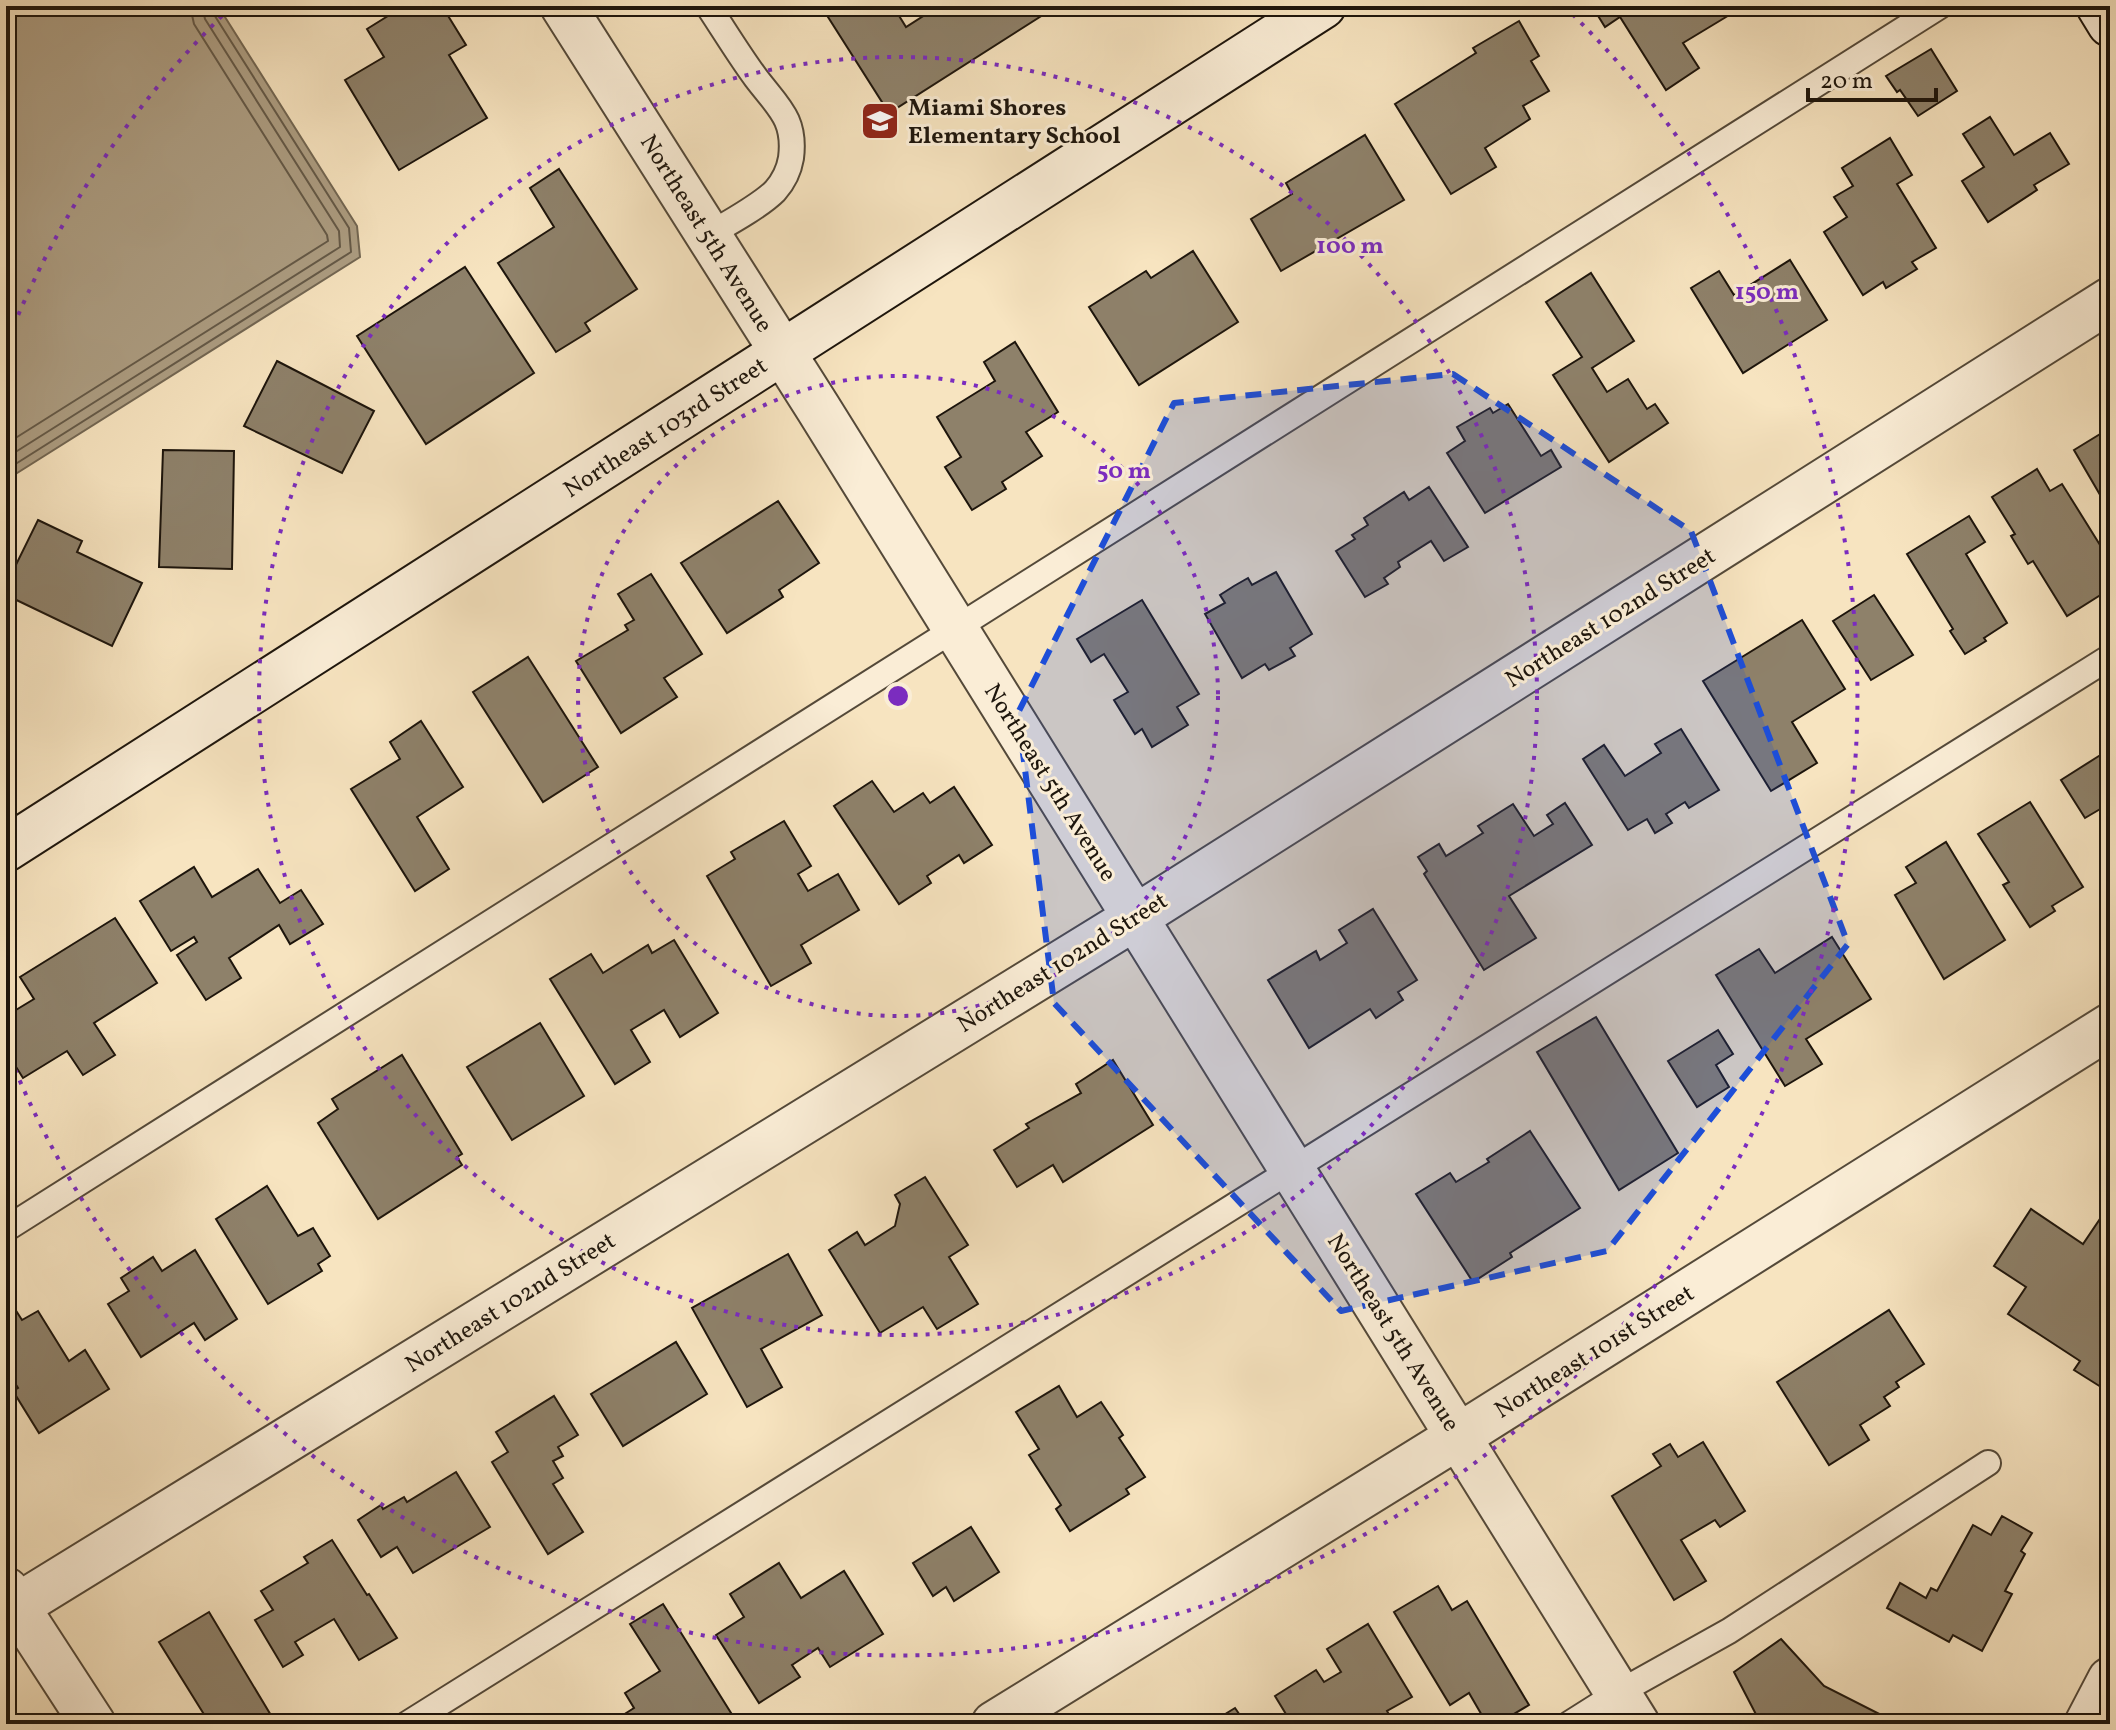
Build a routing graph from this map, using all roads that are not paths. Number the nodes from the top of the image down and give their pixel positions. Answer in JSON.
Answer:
{"nodes":[{"id":1,"x":563,"y":6,"type":"edge"},
{"id":2,"x":708,"y":6,"type":"edge"},
{"id":3,"x":1323,"y":6,"type":"edge"},
{"id":4,"x":1940,"y":6,"type":"edge"},
{"id":5,"x":2099,"y":6,"type":"edge"},
{"id":6,"x":2110,"y":24,"type":"edge"},
{"id":7,"x":708,"y":235,"type":"junction"},
{"id":8,"x":2110,"y":300,"type":"edge"},
{"id":9,"x":782,"y":353,"type":"junction"},
{"id":10,"x":956,"y":629,"type":"junction"},
{"id":11,"x":2110,"y":657,"type":"edge"},
{"id":12,"x":6,"y":849,"type":"edge"},
{"id":13,"x":1136,"y":917,"type":"junction"},
{"id":14,"x":2110,"y":1026,"type":"edge"},
{"id":15,"x":1293,"y":1169,"type":"junction"},
{"id":16,"x":6,"y":1229,"type":"edge"},
{"id":17,"x":1459,"y":1436,"type":"junction"},
{"id":18,"x":1988,"y":1463,"type":"dead end"},
{"id":19,"x":9,"y":1603,"type":"edge"},
{"id":20,"x":2110,"y":1680,"type":"edge"},
{"id":21,"x":1628,"y":1709,"type":"edge"},
{"id":22,"x":93,"y":1724,"type":"edge"},
{"id":23,"x":407,"y":1724,"type":"edge"},
{"id":24,"x":994,"y":1724,"type":"edge"},
{"id":25,"x":1569,"y":1724,"type":"edge"},
{"id":26,"x":2087,"y":1724,"type":"edge"}],
"edges":[{"from":1,"to":7,"type":"street","name":"Northeast 5th Avenue"},
{"from":2,"to":7,"type":"lane"},
{"from":3,"to":9,"type":"street","name":"Northeast 103rd Street"},
{"from":4,"to":10,"type":"lane"},
{"from":5,"to":6,"type":"street"},
{"from":7,"to":9,"type":"street","name":"Northeast 5th Avenue"},
{"from":8,"to":13,"type":"street","name":"Northeast 102nd Street"},
{"from":9,"to":10,"type":"street","name":"Northeast 5th Avenue"},
{"from":9,"to":12,"type":"street","name":"Northeast 103rd Street"},
{"from":10,"to":13,"type":"street","name":"Northeast 5th Avenue"},
{"from":10,"to":16,"type":"lane"},
{"from":11,"to":15,"type":"lane"},
{"from":13,"to":15,"type":"street","name":"Northeast 5th Avenue"},
{"from":13,"to":19,"type":"street","name":"Northeast 102nd Street"},
{"from":14,"to":17,"type":"street","name":"Northeast 101st Street"},
{"from":15,"to":17,"type":"street","name":"Northeast 5th Avenue"},
{"from":15,"to":23,"type":"lane"},
{"from":17,"to":21,"type":"street","name":"Northeast 5th Avenue"},
{"from":17,"to":24,"type":"street","name":"Northeast 101st Street"},
{"from":18,"to":21,"type":"lane"},
{"from":19,"to":22,"type":"street"},
{"from":20,"to":26,"type":"street"},
{"from":21,"to":25,"type":"lane"}]}
